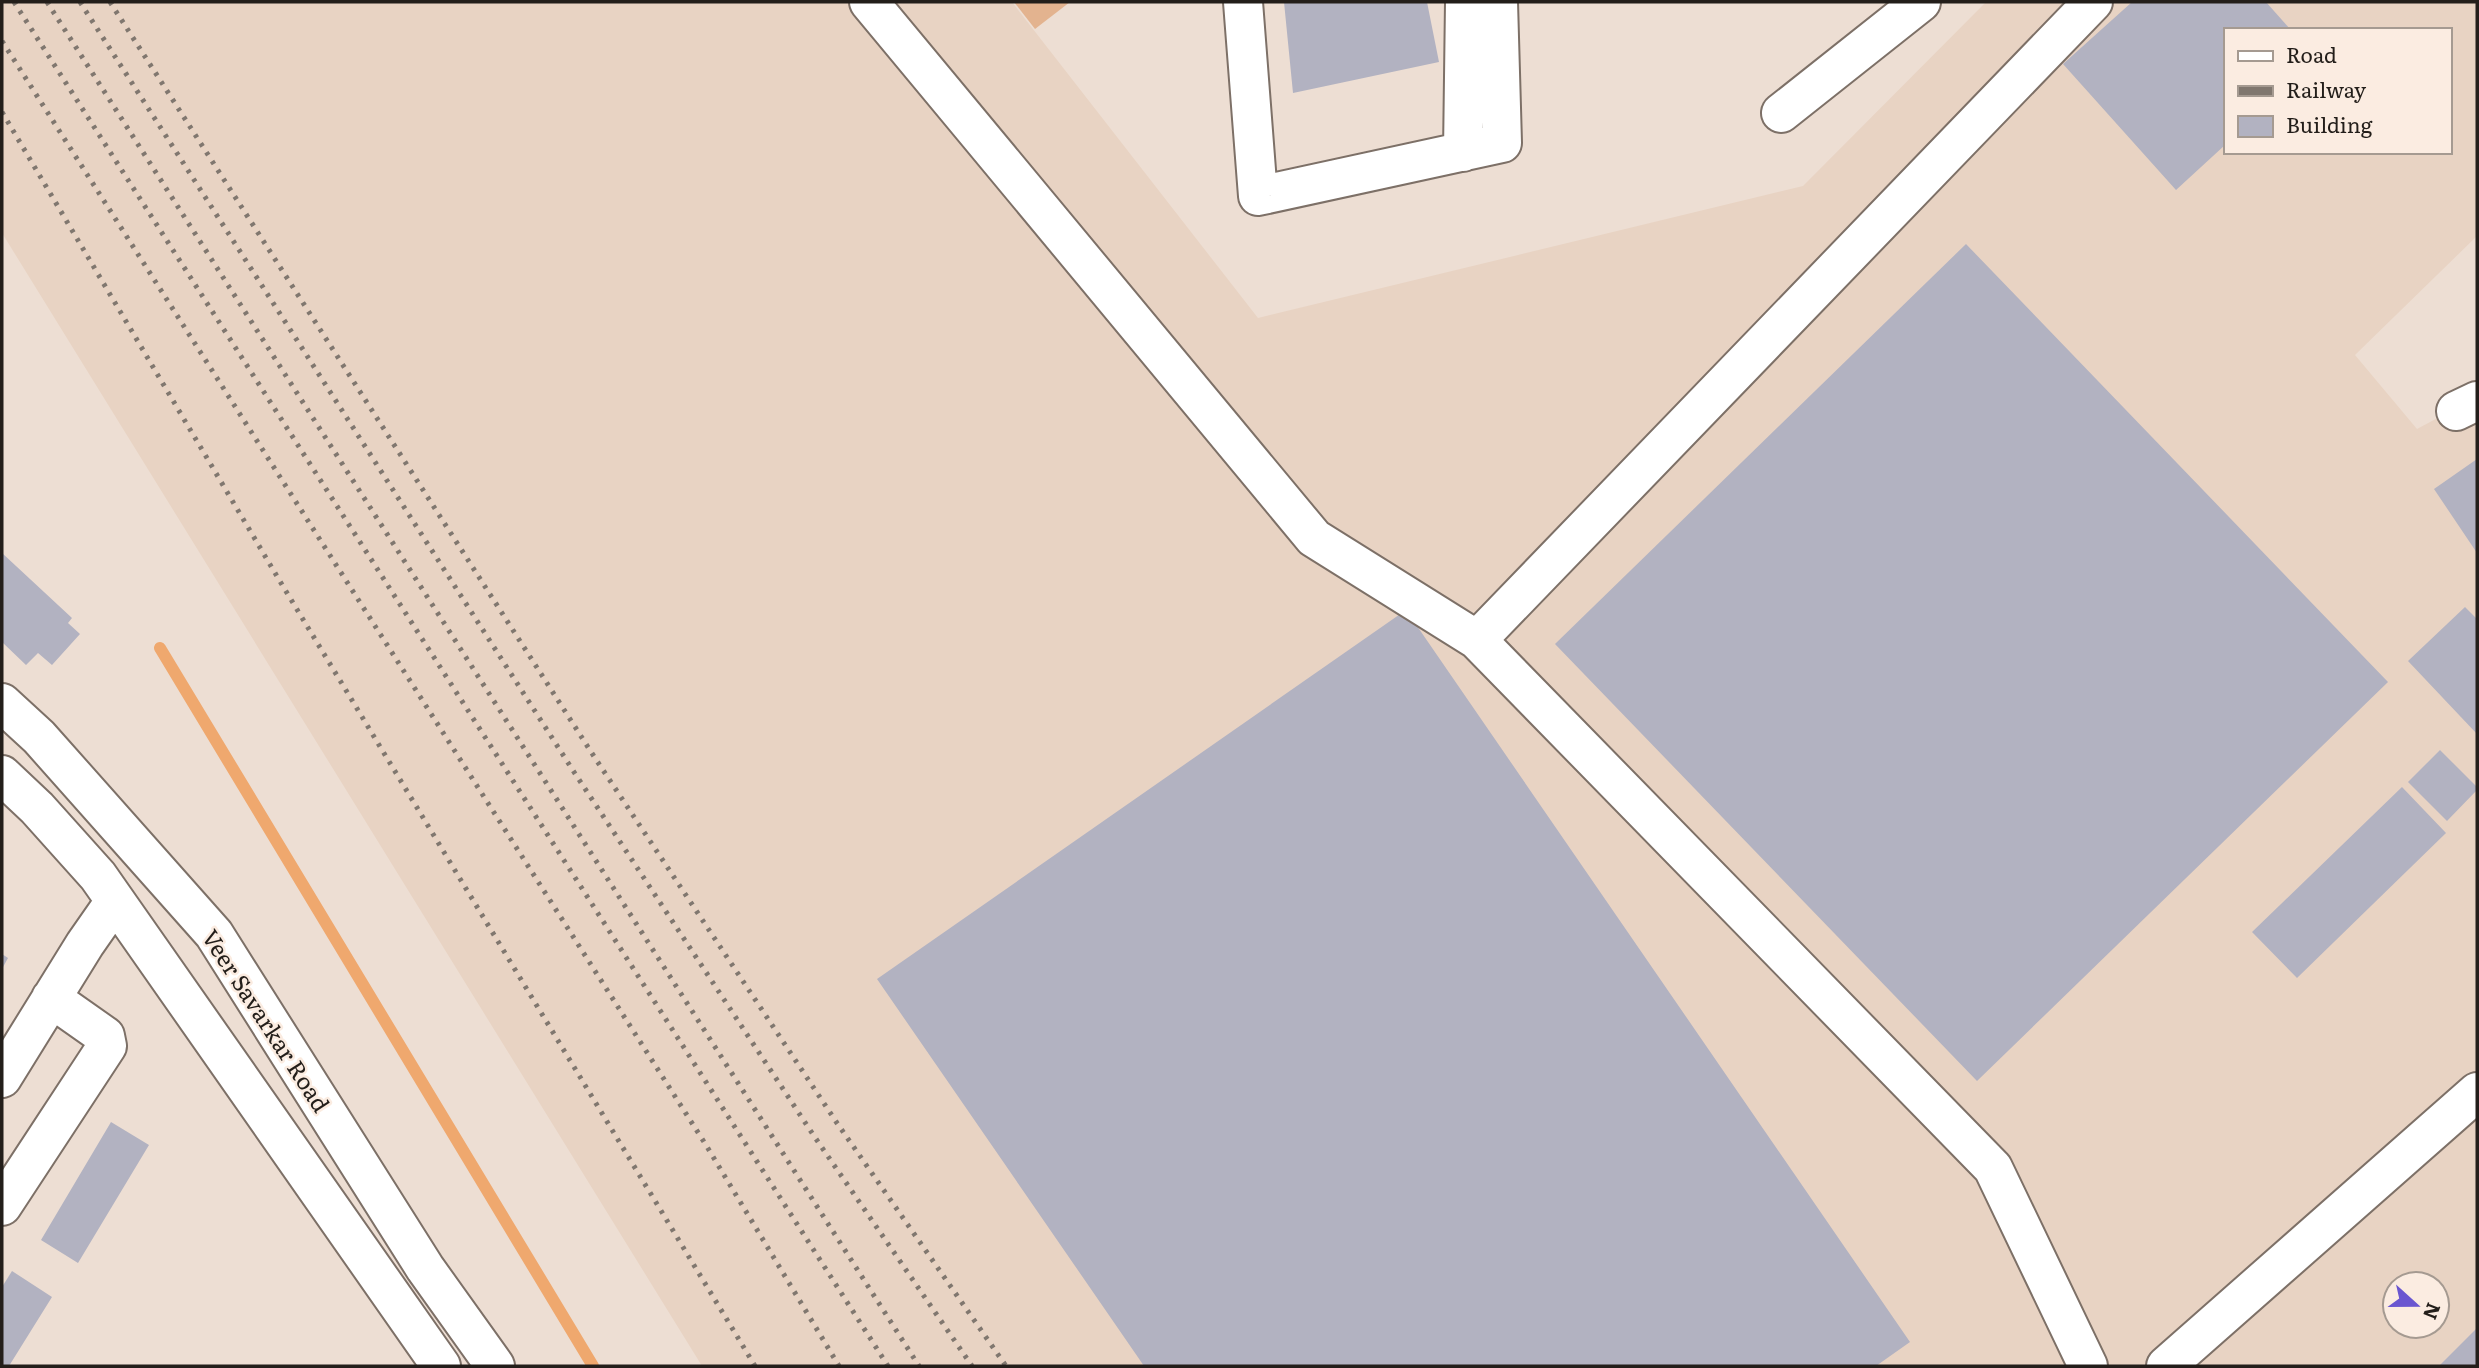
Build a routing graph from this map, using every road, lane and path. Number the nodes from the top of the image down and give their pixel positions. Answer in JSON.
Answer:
{"nodes":[{"id":1,"x":869,"y":2,"type":"edge"},
{"id":2,"x":1243,"y":2,"type":"edge"},
{"id":3,"x":1465,"y":2,"type":"edge"},
{"id":4,"x":1498,"y":2,"type":"edge"},
{"id":5,"x":1921,"y":2,"type":"edge"},
{"id":6,"x":2093,"y":2,"type":"edge"},
{"id":7,"x":1781,"y":113,"type":"dead end"},
{"id":8,"x":1464,"y":152,"type":"junction"},
{"id":9,"x":1477,"y":640,"type":"junction"},
{"id":10,"x":2,"y":703,"type":"edge"},
{"id":11,"x":2,"y":775,"type":"edge"},
{"id":12,"x":115,"y":901,"type":"junction"},
{"id":13,"x":51,"y":998,"type":"junction"},
{"id":14,"x":2,"y":1078,"type":"edge"},
{"id":15,"x":2477,"y":1092,"type":"edge"},
{"id":16,"x":2,"y":1206,"type":"edge"},
{"id":17,"x":440,"y":1366,"type":"edge"},
{"id":18,"x":495,"y":1366,"type":"edge"},
{"id":19,"x":2088,"y":1366,"type":"edge"},
{"id":20,"x":2166,"y":1366,"type":"edge"}],
"edges":[{"from":1,"to":9,"type":"street"},
{"from":2,"to":8,"type":"street"},
{"from":3,"to":8,"type":"street"},
{"from":4,"to":8,"type":"street"},
{"from":5,"to":7,"type":"street"},
{"from":6,"to":9,"type":"street"},
{"from":9,"to":19,"type":"street"},
{"from":10,"to":18,"type":"street","name":"Veer Savarkar Road"},
{"from":11,"to":12,"type":"street"},
{"from":12,"to":13,"type":"street"},
{"from":12,"to":17,"type":"street"},
{"from":13,"to":14,"type":"street"},
{"from":13,"to":16,"type":"street"},
{"from":15,"to":20,"type":"street"}]}
